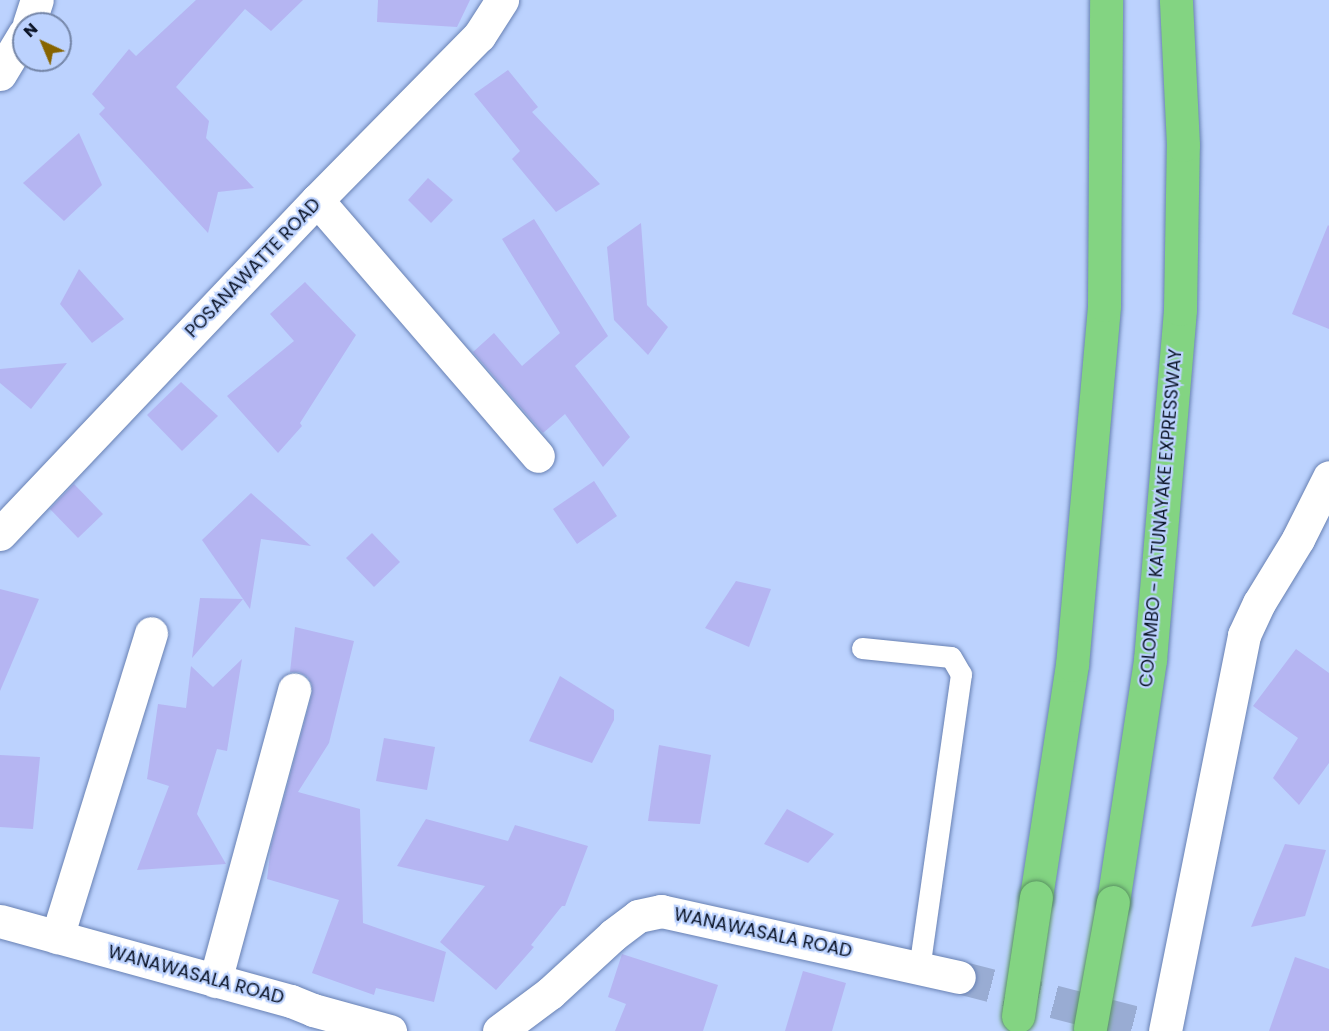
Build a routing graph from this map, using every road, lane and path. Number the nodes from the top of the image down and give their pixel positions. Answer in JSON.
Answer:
{"nodes":[{"id":1,"x":502,"y":0,"type":"edge"},
{"id":2,"x":1106,"y":0,"type":"edge"},
{"id":3,"x":1176,"y":0,"type":"edge"},
{"id":4,"x":12,"y":54,"type":"edge"},
{"id":5,"x":0,"y":74,"type":"edge"},
{"id":6,"x":317,"y":200,"type":"junction"},
{"id":7,"x":537,"y":456,"type":"dead end"},
{"id":8,"x":1329,"y":477,"type":"edge"},
{"id":9,"x":0,"y":534,"type":"edge"},
{"id":10,"x":151,"y":633,"type":"dead end"},
{"id":11,"x":862,"y":648,"type":"dead end"},
{"id":12,"x":294,"y":690,"type":"dead end"},
{"id":13,"x":0,"y":921,"type":"edge"},
{"id":14,"x":57,"y":937,"type":"junction"},
{"id":15,"x":919,"y":968,"type":"junction"},
{"id":16,"x":959,"y":977,"type":"tunnel mouth"},
{"id":17,"x":215,"y":981,"type":"junction"},
{"id":18,"x":304,"y":1021,"type":"edge"},
{"id":19,"x":1016,"y":1023,"type":"edge"},
{"id":20,"x":1156,"y":1028,"type":"edge"},
{"id":21,"x":1089,"y":1029,"type":"edge"},
{"id":22,"x":390,"y":1031,"type":"edge"},
{"id":23,"x":500,"y":1031,"type":"edge"}],
"edges":[{"from":1,"to":6,"type":"street","name":"POSANAWATTE ROAD"},
{"from":2,"to":19,"type":"highway","bridge":true},
{"from":3,"to":21,"type":"highway","name":"COLOMBO - KATUNAYAKE EXPRESSWAY","bridge":true},
{"from":4,"to":5,"type":"street"},
{"from":6,"to":7,"type":"street"},
{"from":6,"to":9,"type":"street","name":"POSANAWATTE ROAD"},
{"from":8,"to":20,"type":"street"},
{"from":10,"to":14,"type":"street"},
{"from":11,"to":15,"type":"lane"},
{"from":12,"to":17,"type":"street"},
{"from":13,"to":14,"type":"street","name":"WANAWASALA ROAD"},
{"from":14,"to":17,"type":"street","name":"WANAWASALA ROAD"},
{"from":15,"to":16,"type":"street","name":"WANAWASALA ROAD"},
{"from":15,"to":23,"type":"street","name":"WANAWASALA ROAD"},
{"from":17,"to":18,"type":"street","name":"WANAWASALA ROAD"},
{"from":18,"to":22,"type":"street","name":"WANAWASALA ROAD"}]}
